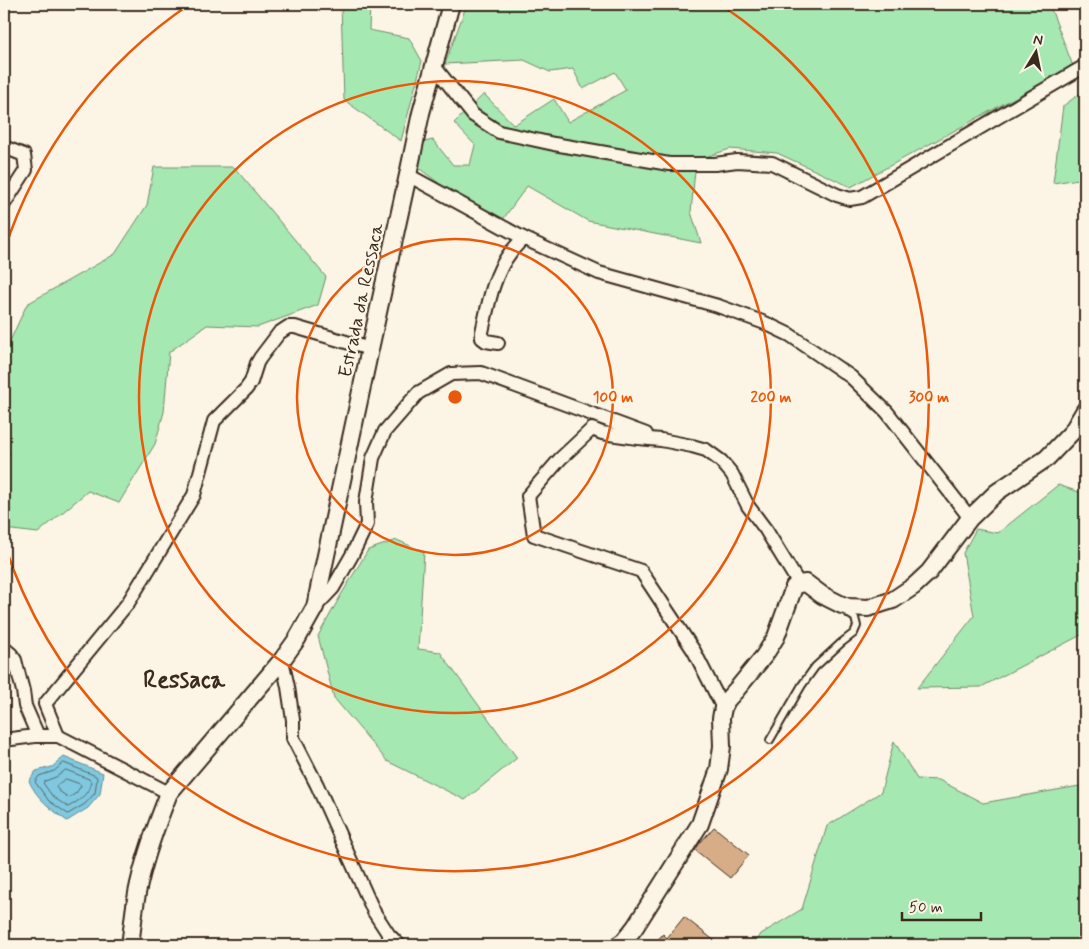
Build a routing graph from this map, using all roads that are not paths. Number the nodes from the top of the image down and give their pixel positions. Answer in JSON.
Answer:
{"nodes":[{"id":1,"x":451,"y":4,"type":"edge"},
{"id":2,"x":434,"y":66,"type":"junction"},
{"id":3,"x":1085,"y":66,"type":"edge"},
{"id":4,"x":4,"y":146,"type":"edge"},
{"id":5,"x":408,"y":176,"type":"junction"},
{"id":6,"x":4,"y":204,"type":"edge"},
{"id":7,"x":524,"y":238,"type":"junction"},
{"id":8,"x":498,"y":343,"type":"dead end"},
{"id":9,"x":370,"y":349,"type":"junction"},
{"id":10,"x":1085,"y":410,"type":"edge"},
{"id":11,"x":660,"y":440,"type":"junction"},
{"id":12,"x":970,"y":518,"type":"junction"},
{"id":13,"x":799,"y":584,"type":"junction"},
{"id":14,"x":842,"y":605,"type":"junction"},
{"id":15,"x":315,"y":607,"type":"junction"},
{"id":16,"x":4,"y":648,"type":"edge"},
{"id":17,"x":282,"y":660,"type":"junction"},
{"id":18,"x":723,"y":708,"type":"junction"},
{"id":19,"x":38,"y":736,"type":"junction"},
{"id":20,"x":58,"y":736,"type":"junction"},
{"id":21,"x":4,"y":740,"type":"edge"},
{"id":22,"x":770,"y":740,"type":"dead end"},
{"id":23,"x":169,"y":793,"type":"junction"},
{"id":24,"x":130,"y":945,"type":"edge"},
{"id":25,"x":399,"y":945,"type":"edge"},
{"id":26,"x":618,"y":945,"type":"edge"}],
"edges":[{"from":1,"to":2,"type":"street","name":"Estrada da Ressaca"},
{"from":2,"to":3,"type":"street"},
{"from":2,"to":5,"type":"street","name":"Estrada da Ressaca"},
{"from":4,"to":6,"type":"street"},
{"from":5,"to":7,"type":"street"},
{"from":5,"to":9,"type":"street","name":"Estrada da Ressaca"},
{"from":7,"to":8,"type":"street"},
{"from":7,"to":12,"type":"street"},
{"from":9,"to":15,"type":"street","name":"Estrada da Ressaca"},
{"from":9,"to":20,"type":"street"},
{"from":10,"to":12,"type":"street"},
{"from":11,"to":13,"type":"street"},
{"from":11,"to":15,"type":"street"},
{"from":11,"to":18,"type":"street"},
{"from":12,"to":14,"type":"street"},
{"from":13,"to":14,"type":"street"},
{"from":13,"to":18,"type":"street"},
{"from":14,"to":22,"type":"lane"},
{"from":15,"to":17,"type":"street","name":"Estrada da Ressaca"},
{"from":16,"to":19,"type":"street"},
{"from":17,"to":23,"type":"street"},
{"from":17,"to":25,"type":"street"},
{"from":18,"to":26,"type":"street"},
{"from":19,"to":20,"type":"street"},
{"from":19,"to":21,"type":"street"},
{"from":20,"to":23,"type":"street"},
{"from":23,"to":24,"type":"street"}]}
